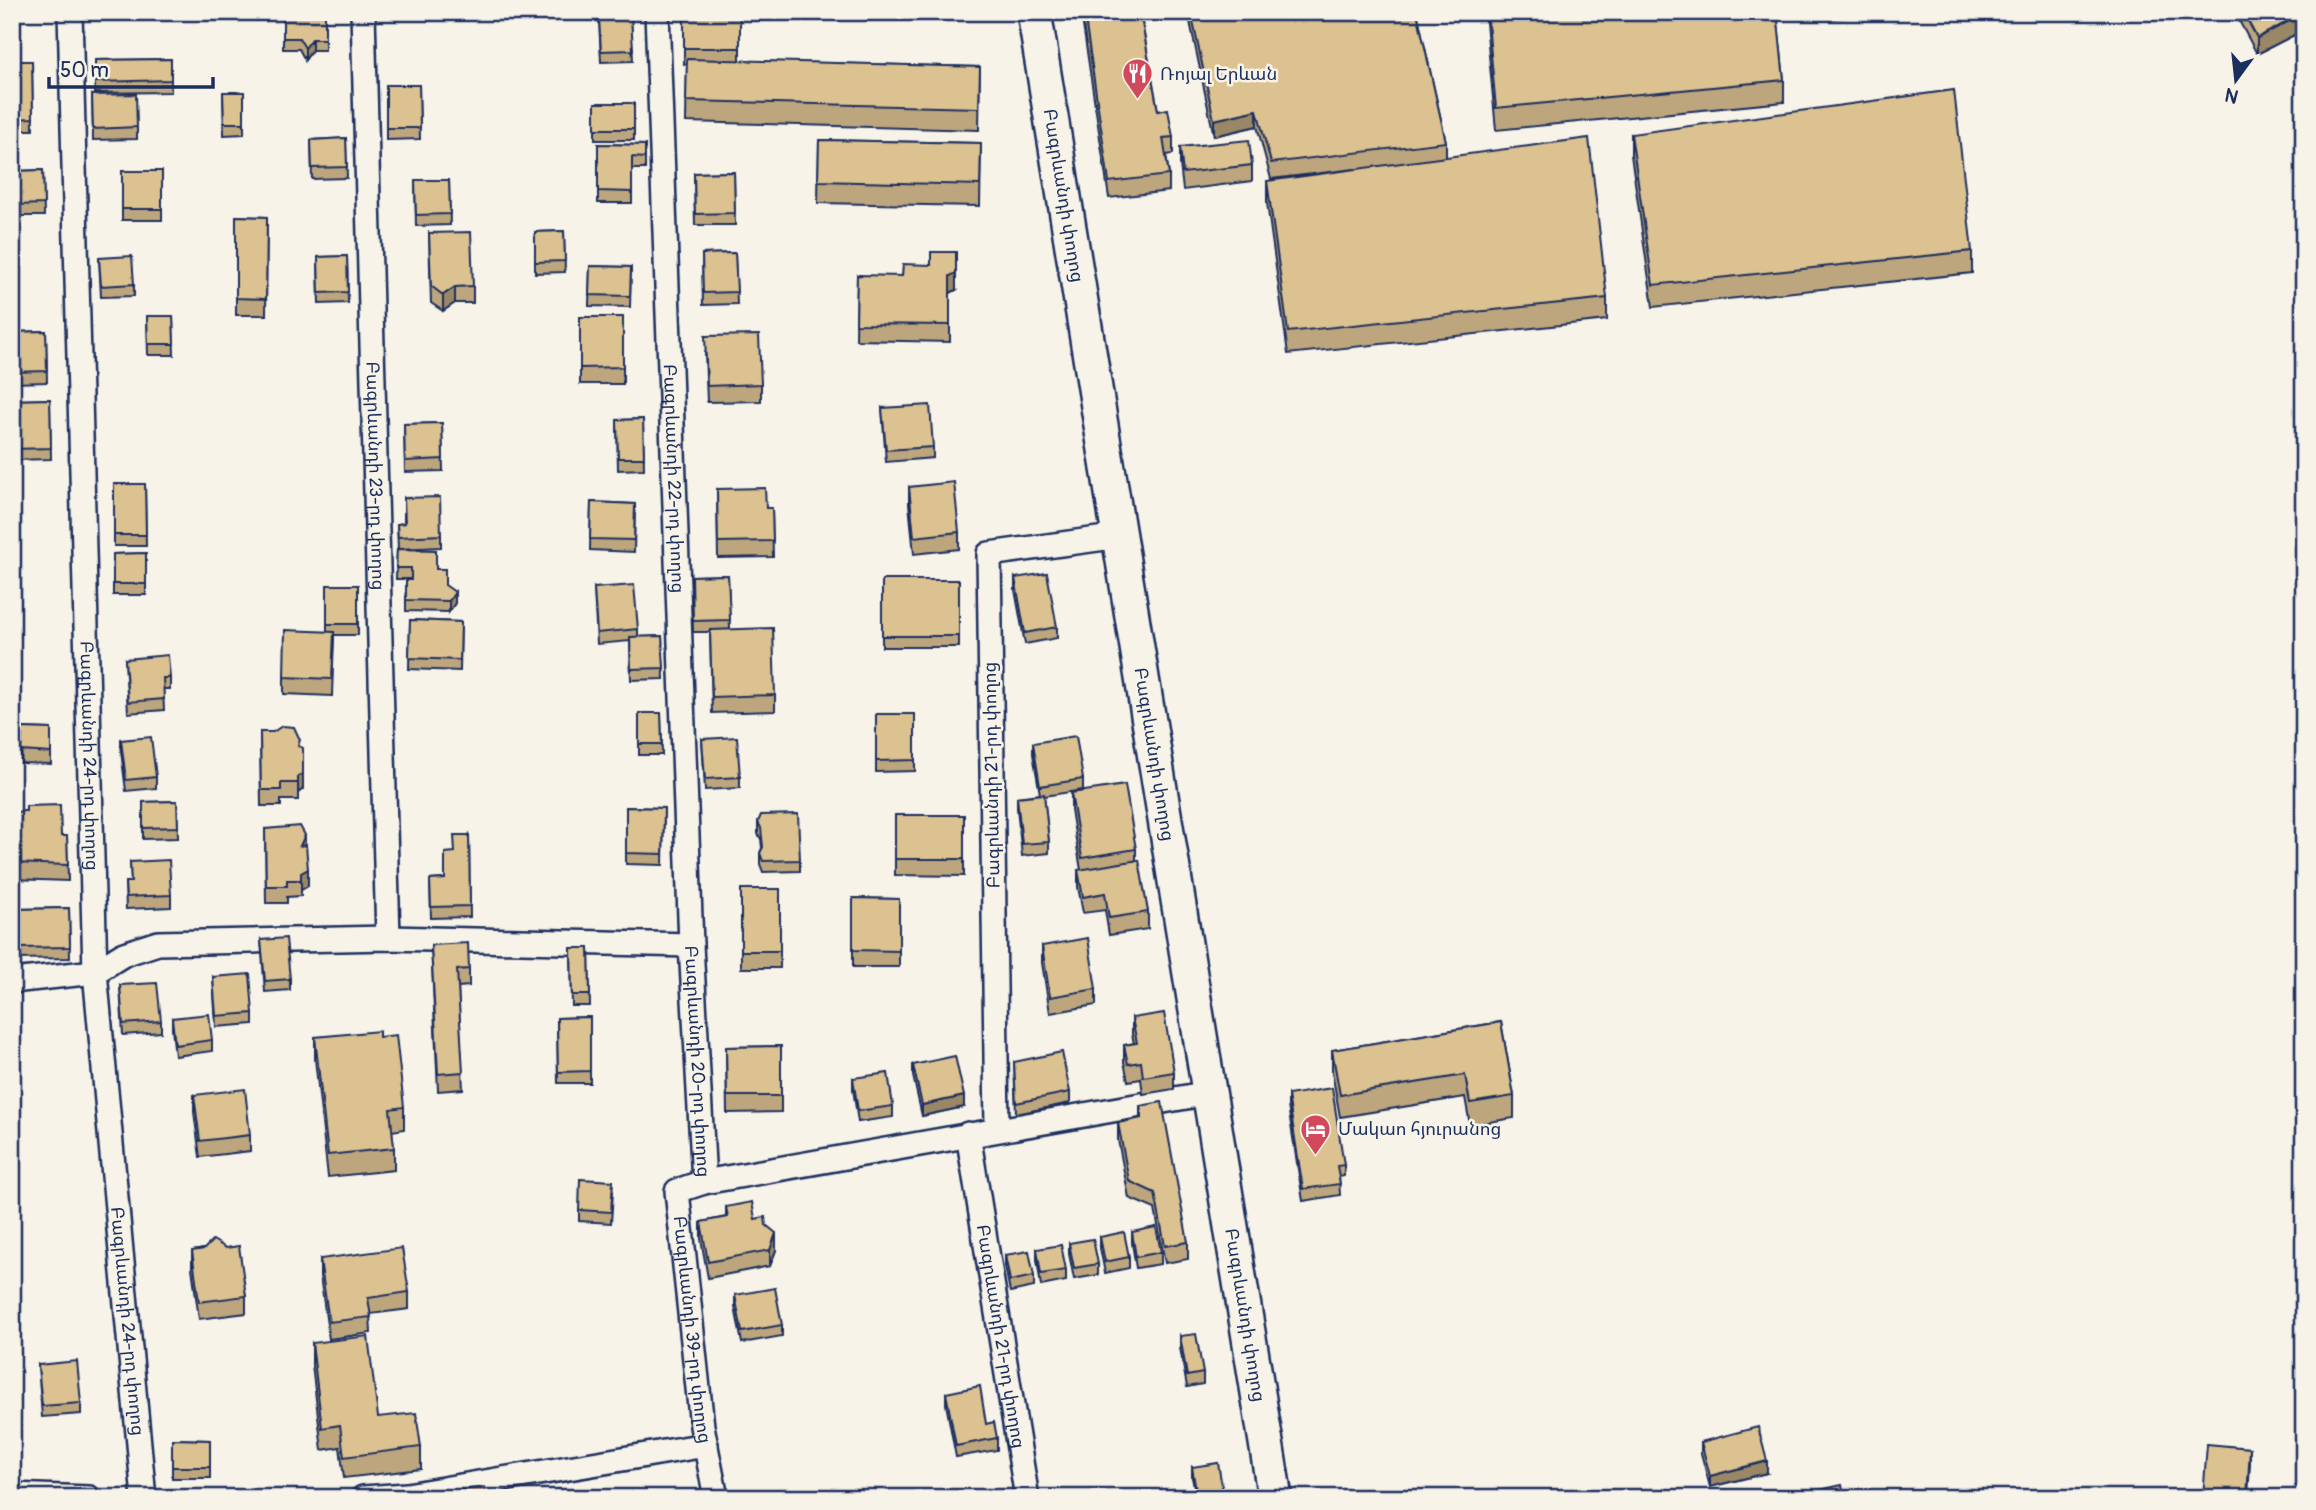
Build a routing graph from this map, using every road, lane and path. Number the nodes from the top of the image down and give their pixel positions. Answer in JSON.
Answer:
{"nodes":[{"id":1,"x":70,"y":12,"type":"edge"},
{"id":2,"x":363,"y":12,"type":"edge"},
{"id":3,"x":657,"y":12,"type":"edge"},
{"id":4,"x":1034,"y":12,"type":"edge"},
{"id":5,"x":1121,"y":536,"type":"junction"},
{"id":6,"x":388,"y":938,"type":"junction"},
{"id":7,"x":691,"y":945,"type":"junction"},
{"id":8,"x":95,"y":972,"type":"junction"},
{"id":9,"x":12,"y":981,"type":"edge"},
{"id":10,"x":1209,"y":1093,"type":"junction"},
{"id":11,"x":997,"y":1128,"type":"junction"},
{"id":12,"x":968,"y":1134,"type":"junction"},
{"id":13,"x":704,"y":1182,"type":"junction"},
{"id":14,"x":706,"y":1445,"type":"junction"},
{"id":15,"x":12,"y":1495,"type":"edge"},
{"id":16,"x":89,"y":1498,"type":"edge"},
{"id":17,"x":144,"y":1498,"type":"edge"},
{"id":18,"x":363,"y":1498,"type":"edge"},
{"id":19,"x":716,"y":1498,"type":"edge"},
{"id":20,"x":1027,"y":1498,"type":"edge"},
{"id":21,"x":1275,"y":1498,"type":"edge"}],
"edges":[{"from":1,"to":8,"type":"street","name":"Բագրևանդի 24-րդ փողոց"},
{"from":2,"to":6,"type":"street","name":"Բագրևանդի 23-րդ փողոց"},
{"from":3,"to":7,"type":"street","name":"Բագրևանդի 22-րդ փողոց"},
{"from":4,"to":5,"type":"main road","name":"Բագրևանդի փողոց"},
{"from":5,"to":10,"type":"main road","name":"Բագրևանդի փողոց"},
{"from":5,"to":11,"type":"street","name":"Բագրևանդի 21-րդ փողոց"},
{"from":6,"to":7,"type":"street","name":"Բագրևանդի 20-րդ փողոց"},
{"from":6,"to":8,"type":"street","name":"Բագրևանդի 20-րդ փողոց"},
{"from":7,"to":13,"type":"street","name":"Բագրևանդի 20-րդ փողոց"},
{"from":8,"to":9,"type":"street","name":"Բագրևանդի 20-րդ փողոց"},
{"from":8,"to":17,"type":"street","name":"Բագրևանդի 24-րդ փողոց"},
{"from":10,"to":11,"type":"street","name":"Բագրևանդի 20-րդ փողոց"},
{"from":10,"to":21,"type":"main road","name":"Բագրևանդի փողոց"},
{"from":11,"to":12,"type":"street","name":"Բագրևանդի 20-րդ փողոց"},
{"from":12,"to":13,"type":"street","name":"Բագրևանդի 20-րդ փողոց"},
{"from":12,"to":20,"type":"street","name":"Բագրևանդի 21-րդ փողոց"},
{"from":13,"to":14,"type":"street","name":"Բագրևանդի 39-րդ փողոց"},
{"from":14,"to":18,"type":"street"},
{"from":14,"to":19,"type":"street","name":"Բագրևանդի 39-րդ փողոց"},
{"from":15,"to":16,"type":"street"}]}
